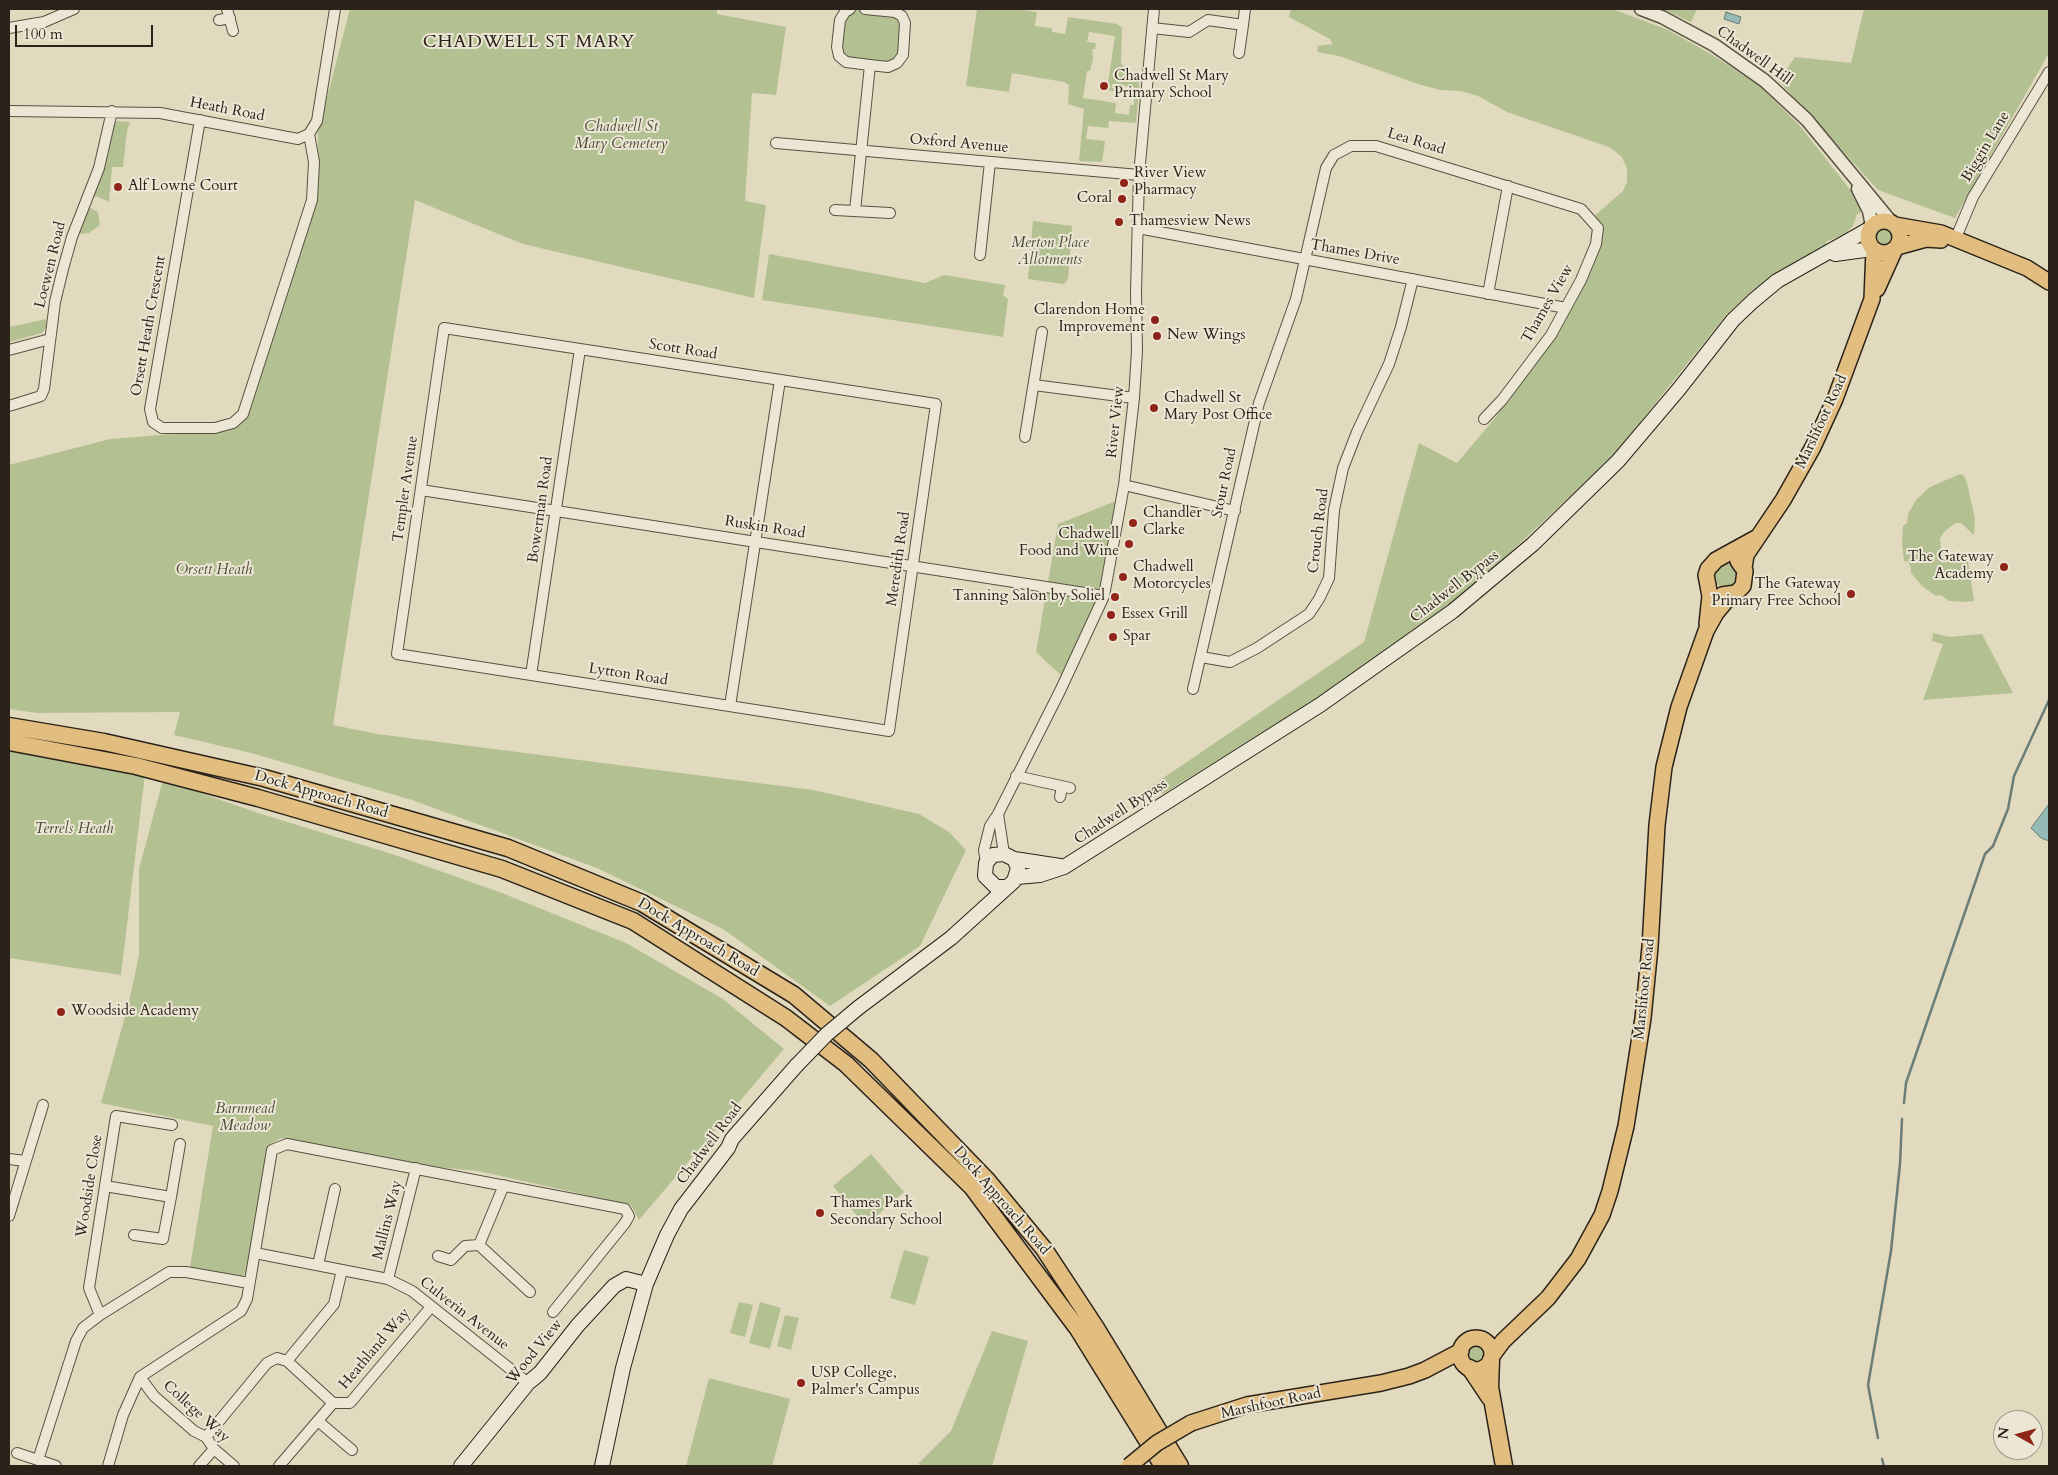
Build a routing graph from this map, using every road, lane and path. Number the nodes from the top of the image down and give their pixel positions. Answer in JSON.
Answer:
{"nodes":[{"id":1,"x":74,"y":9,"type":"edge"},
{"id":2,"x":335,"y":9,"type":"edge"},
{"id":3,"x":850,"y":9,"type":"edge"},
{"id":4,"x":865,"y":9,"type":"edge"},
{"id":5,"x":1154,"y":9,"type":"edge"},
{"id":6,"x":1245,"y":9,"type":"edge"},
{"id":7,"x":1642,"y":9,"type":"edge"},
{"id":8,"x":229,"y":13,"type":"edge"},
{"id":9,"x":219,"y":20,"type":"dead end"},
{"id":10,"x":1243,"y":24,"type":"junction"},
{"id":11,"x":9,"y":28,"type":"edge"},
{"id":12,"x":1152,"y":28,"type":"junction"},
{"id":13,"x":233,"y":31,"type":"dead end"},
{"id":14,"x":1239,"y":53,"type":"dead end"},
{"id":15,"x":870,"y":65,"type":"junction"},
{"id":16,"x":2049,"y":72,"type":"edge"},
{"id":17,"x":9,"y":110,"type":"edge"},
{"id":18,"x":112,"y":111,"type":"junction"},
{"id":19,"x":200,"y":120,"type":"junction"},
{"id":20,"x":309,"y":134,"type":"junction"},
{"id":21,"x":776,"y":143,"type":"dead end"},
{"id":22,"x":861,"y":151,"type":"junction"},
{"id":23,"x":990,"y":162,"type":"junction"},
{"id":24,"x":1850,"y":174,"type":"junction"},
{"id":25,"x":1139,"y":175,"type":"junction"},
{"id":26,"x":1508,"y":186,"type":"junction"},
{"id":27,"x":835,"y":210,"type":"dead end"},
{"id":28,"x":855,"y":211,"type":"junction"},
{"id":29,"x":890,"y":213,"type":"dead end"},
{"id":30,"x":1591,"y":219,"type":"joint"},
{"id":31,"x":1894,"y":224,"type":"junction"},
{"id":32,"x":1138,"y":228,"type":"junction"},
{"id":33,"x":1870,"y":228,"type":"junction"},
{"id":34,"x":1956,"y":240,"type":"junction"},
{"id":35,"x":1896,"y":248,"type":"junction"},
{"id":36,"x":1873,"y":249,"type":"junction"},
{"id":37,"x":980,"y":255,"type":"dead end"},
{"id":38,"x":1306,"y":259,"type":"junction"},
{"id":39,"x":1808,"y":263,"type":"junction"},
{"id":40,"x":1413,"y":279,"type":"junction"},
{"id":41,"x":2049,"y":282,"type":"edge"},
{"id":42,"x":1488,"y":294,"type":"junction"},
{"id":43,"x":1872,"y":299,"type":"junction"},
{"id":44,"x":1566,"y":308,"type":"junction"},
{"id":45,"x":444,"y":328,"type":"joint"},
{"id":46,"x":1042,"y":332,"type":"dead end"},
{"id":47,"x":50,"y":339,"type":"junction"},
{"id":48,"x":580,"y":349,"type":"junction"},
{"id":49,"x":9,"y":350,"type":"edge"},
{"id":50,"x":780,"y":380,"type":"junction"},
{"id":51,"x":1034,"y":385,"type":"junction"},
{"id":52,"x":1134,"y":398,"type":"junction"},
{"id":53,"x":9,"y":406,"type":"edge"},
{"id":54,"x":934,"y":418,"type":"joint"},
{"id":55,"x":1484,"y":419,"type":"dead end"},
{"id":56,"x":1025,"y":437,"type":"dead end"},
{"id":57,"x":1124,"y":485,"type":"junction"},
{"id":58,"x":421,"y":490,"type":"junction"},
{"id":59,"x":556,"y":511,"type":"junction"},
{"id":60,"x":1234,"y":511,"type":"junction"},
{"id":61,"x":1757,"y":537,"type":"junction"},
{"id":62,"x":755,"y":542,"type":"junction"},
{"id":63,"x":1716,"y":560,"type":"junction"},
{"id":64,"x":913,"y":566,"type":"junction"},
{"id":65,"x":1744,"y":568,"type":"junction"},
{"id":66,"x":1709,"y":586,"type":"junction"},
{"id":67,"x":1731,"y":595,"type":"junction"},
{"id":68,"x":1104,"y":596,"type":"junction"},
{"id":69,"x":1706,"y":631,"type":"junction"},
{"id":70,"x":397,"y":654,"type":"joint"},
{"id":71,"x":1201,"y":657,"type":"junction"},
{"id":72,"x":531,"y":675,"type":"junction"},
{"id":73,"x":1193,"y":689,"type":"dead end"},
{"id":74,"x":730,"y":706,"type":"junction"},
{"id":75,"x":854,"y":725,"type":"joint"},
{"id":76,"x":9,"y":726,"type":"edge"},
{"id":77,"x":9,"y":742,"type":"edge"},
{"id":78,"x":1016,"y":776,"type":"junction"},
{"id":79,"x":1064,"y":790,"type":"dead end"},
{"id":80,"x":998,"y":814,"type":"junction"},
{"id":81,"x":1009,"y":857,"type":"junction"},
{"id":82,"x":986,"y":863,"type":"junction"},
{"id":83,"x":1064,"y":867,"type":"junction"},
{"id":84,"x":987,"y":881,"type":"junction"},
{"id":85,"x":1012,"y":882,"type":"junction"},
{"id":86,"x":970,"y":922,"type":"junction"},
{"id":87,"x":43,"y":1105,"type":"dead end"},
{"id":88,"x":172,"y":1125,"type":"dead end"},
{"id":89,"x":180,"y":1144,"type":"dead end"},
{"id":90,"x":9,"y":1159,"type":"edge"},
{"id":91,"x":25,"y":1161,"type":"junction"},
{"id":92,"x":416,"y":1168,"type":"junction"},
{"id":93,"x":504,"y":1185,"type":"junction"},
{"id":94,"x":105,"y":1186,"type":"junction"},
{"id":95,"x":335,"y":1189,"type":"dead end"},
{"id":96,"x":171,"y":1197,"type":"junction"},
{"id":97,"x":9,"y":1216,"type":"edge"},
{"id":98,"x":134,"y":1235,"type":"dead end"},
{"id":99,"x":479,"y":1245,"type":"junction"},
{"id":100,"x":255,"y":1253,"type":"junction"},
{"id":101,"x":438,"y":1256,"type":"dead end"},
{"id":102,"x":318,"y":1265,"type":"junction"},
{"id":103,"x":342,"y":1270,"type":"junction"},
{"id":104,"x":388,"y":1279,"type":"junction"},
{"id":105,"x":249,"y":1283,"type":"junction"},
{"id":106,"x":646,"y":1284,"type":"junction"},
{"id":107,"x":530,"y":1292,"type":"dead end"},
{"id":108,"x":431,"y":1307,"type":"junction"},
{"id":109,"x":553,"y":1312,"type":"dead end"},
{"id":110,"x":100,"y":1315,"type":"junction"},
{"id":111,"x":1522,"y":1321,"type":"junction"},
{"id":112,"x":1479,"y":1338,"type":"junction"},
{"id":113,"x":1461,"y":1351,"type":"junction"},
{"id":114,"x":1491,"y":1358,"type":"junction"},
{"id":115,"x":287,"y":1361,"type":"junction"},
{"id":116,"x":1469,"y":1368,"type":"junction"},
{"id":117,"x":1425,"y":1370,"type":"junction"},
{"id":118,"x":140,"y":1377,"type":"junction"},
{"id":119,"x":528,"y":1383,"type":"junction"},
{"id":120,"x":333,"y":1403,"type":"junction"},
{"id":121,"x":1494,"y":1407,"type":"junction"},
{"id":122,"x":318,"y":1421,"type":"junction"},
{"id":123,"x":206,"y":1436,"type":"junction"},
{"id":124,"x":214,"y":1449,"type":"junction"},
{"id":125,"x":352,"y":1450,"type":"dead end"},
{"id":126,"x":17,"y":1453,"type":"dead end"},
{"id":127,"x":38,"y":1460,"type":"junction"},
{"id":128,"x":1175,"y":1464,"type":"edge"},
{"id":129,"x":56,"y":1466,"type":"edge"},
{"id":130,"x":108,"y":1466,"type":"edge"},
{"id":131,"x":199,"y":1466,"type":"edge"},
{"id":132,"x":234,"y":1466,"type":"edge"},
{"id":133,"x":279,"y":1466,"type":"edge"},
{"id":134,"x":461,"y":1466,"type":"edge"},
{"id":135,"x":602,"y":1466,"type":"edge"},
{"id":136,"x":1129,"y":1466,"type":"edge"},
{"id":137,"x":1504,"y":1466,"type":"edge"}],
"edges":[{"from":1,"to":11,"type":"street"},
{"from":2,"to":20,"type":"street"},
{"from":3,"to":15,"type":"street"},
{"from":4,"to":15,"type":"street"},
{"from":5,"to":12,"type":"street","name":"River View"},
{"from":6,"to":10,"type":"street"},
{"from":7,"to":24,"type":"street","name":"Chadwell Hill"},
{"from":8,"to":9,"type":"street"},
{"from":8,"to":13,"type":"street"},
{"from":10,"to":12,"type":"street"},
{"from":10,"to":14,"type":"street"},
{"from":12,"to":25,"type":"street","name":"River View"},
{"from":15,"to":22,"type":"street"},
{"from":16,"to":34,"type":"street","name":"Biggin Lane"},
{"from":17,"to":18,"type":"street","name":"Heath Road"},
{"from":18,"to":19,"type":"street","name":"Heath Road"},
{"from":18,"to":47,"type":"street","name":"Loewen Road"},
{"from":19,"to":20,"type":"street","name":"Heath Road"},
{"from":19,"to":20,"type":"street","name":"Orsett Heath Crescent"},
{"from":21,"to":22,"type":"street","name":"Oxford Avenue"},
{"from":22,"to":23,"type":"street","name":"Oxford Avenue"},
{"from":22,"to":28,"type":"street"},
{"from":23,"to":25,"type":"street","name":"Oxford Avenue"},
{"from":23,"to":37,"type":"street"},
{"from":24,"to":31,"type":"street","name":"Chadwell Hill"},
{"from":24,"to":33,"type":"street","name":"Chadwell Hill"},
{"from":25,"to":32,"type":"street","name":"River View"},
{"from":26,"to":30,"type":"street","name":"Lea Road"},
{"from":26,"to":38,"type":"street","name":"Lea Road"},
{"from":26,"to":42,"type":"street"},
{"from":27,"to":28,"type":"street"},
{"from":28,"to":29,"type":"street"},
{"from":30,"to":44,"type":"street","name":"Thames View"},
{"from":31,"to":33,"type":"main road"},
{"from":31,"to":34,"type":"main road"},
{"from":31,"to":35,"type":"main road"},
{"from":32,"to":38,"type":"street","name":"Thames Drive"},
{"from":32,"to":52,"type":"street","name":"River View"},
{"from":33,"to":36,"type":"main road"},
{"from":33,"to":39,"type":"main road","name":"Chadwell Bypass"},
{"from":34,"to":35,"type":"main road"},
{"from":34,"to":41,"type":"main road"},
{"from":35,"to":36,"type":"main road"},
{"from":35,"to":43,"type":"main road","name":"Marshfoot Road"},
{"from":36,"to":39,"type":"main road","name":"Chadwell Bypass"},
{"from":36,"to":43,"type":"main road","name":"Marshfoot Road"},
{"from":38,"to":40,"type":"street","name":"Thames Drive"},
{"from":38,"to":60,"type":"street","name":"Stour Road"},
{"from":39,"to":83,"type":"main road","name":"Chadwell Bypass"},
{"from":40,"to":42,"type":"street","name":"Thames Drive"},
{"from":40,"to":71,"type":"street","name":"Crouch Road"},
{"from":42,"to":44,"type":"street","name":"Thames Drive"},
{"from":43,"to":61,"type":"main road","name":"Marshfoot Road"},
{"from":44,"to":55,"type":"street","name":"Thames View"},
{"from":45,"to":48,"type":"street","name":"Scott Road"},
{"from":45,"to":58,"type":"street","name":"Templer Avenue"},
{"from":46,"to":51,"type":"street"},
{"from":47,"to":49,"type":"street"},
{"from":47,"to":53,"type":"street","name":"Loewen Road"},
{"from":48,"to":50,"type":"street","name":"Scott Road"},
{"from":48,"to":59,"type":"street","name":"Bowerman Road"},
{"from":50,"to":54,"type":"street","name":"Scott Road"},
{"from":50,"to":62,"type":"street"},
{"from":51,"to":52,"type":"street"},
{"from":51,"to":56,"type":"street"},
{"from":52,"to":57,"type":"street","name":"River View"},
{"from":54,"to":64,"type":"street","name":"Meredith Road"},
{"from":57,"to":60,"type":"street"},
{"from":57,"to":68,"type":"street","name":"River View"},
{"from":58,"to":59,"type":"street","name":"Ruskin Road"},
{"from":58,"to":70,"type":"street","name":"Templer Avenue"},
{"from":59,"to":62,"type":"street","name":"Ruskin Road"},
{"from":59,"to":72,"type":"street","name":"Bowerman Road"},
{"from":60,"to":71,"type":"street","name":"Stour Road"},
{"from":61,"to":63,"type":"main road","name":"Marshfoot Road"},
{"from":61,"to":65,"type":"main road","name":"Marshfoot Road"},
{"from":62,"to":64,"type":"street","name":"Ruskin Road"},
{"from":62,"to":74,"type":"street"},
{"from":63,"to":65,"type":"main road"},
{"from":63,"to":66,"type":"main road","name":"Marshfoot Road"},
{"from":64,"to":68,"type":"street","name":"Ruskin Road"},
{"from":64,"to":75,"type":"street","name":"Meredith Road"},
{"from":65,"to":67,"type":"main road","name":"Marshfoot Road"},
{"from":66,"to":67,"type":"main road"},
{"from":66,"to":69,"type":"main road","name":"Marshfoot Road"},
{"from":67,"to":69,"type":"main road","name":"Marshfoot Road"},
{"from":68,"to":78,"type":"street","name":"River View"},
{"from":69,"to":111,"type":"main road","name":"Marshfoot Road"},
{"from":70,"to":72,"type":"street","name":"Lytton Road"},
{"from":71,"to":73,"type":"street","name":"Stour Road"},
{"from":72,"to":74,"type":"street","name":"Lytton Road"},
{"from":74,"to":75,"type":"street","name":"Lytton Road"},
{"from":76,"to":128,"type":"highway","name":"Dock Approach Road"},
{"from":77,"to":128,"type":"highway","name":"Dock Approach Road"},
{"from":78,"to":79,"type":"street"},
{"from":78,"to":80,"type":"street","name":"River View"},
{"from":80,"to":81,"type":"street"},
{"from":80,"to":82,"type":"street","name":"River View"},
{"from":81,"to":82,"type":"main road"},
{"from":81,"to":83,"type":"main road"},
{"from":81,"to":85,"type":"main road"},
{"from":82,"to":84,"type":"main road"},
{"from":83,"to":85,"type":"main road","name":"Chadwell Bypass"},
{"from":84,"to":85,"type":"main road"},
{"from":84,"to":86,"type":"main road","name":"Chadwell Road"},
{"from":85,"to":86,"type":"main road","name":"Chadwell Road"},
{"from":86,"to":106,"type":"main road","name":"Chadwell Road","bridge":true},
{"from":87,"to":91,"type":"street"},
{"from":88,"to":94,"type":"street","name":"Woodside Close"},
{"from":89,"to":96,"type":"street"},
{"from":90,"to":91,"type":"street"},
{"from":91,"to":97,"type":"street"},
{"from":92,"to":93,"type":"street"},
{"from":92,"to":100,"type":"street"},
{"from":92,"to":104,"type":"street","name":"Mallins Way"},
{"from":93,"to":99,"type":"street"},
{"from":93,"to":109,"type":"street"},
{"from":94,"to":96,"type":"street"},
{"from":94,"to":110,"type":"street","name":"Woodside Close"},
{"from":95,"to":102,"type":"street"},
{"from":96,"to":98,"type":"street"},
{"from":99,"to":101,"type":"street"},
{"from":99,"to":107,"type":"street"},
{"from":100,"to":102,"type":"street","name":"Culverin Avenue"},
{"from":100,"to":105,"type":"street"},
{"from":102,"to":103,"type":"street","name":"Culverin Avenue"},
{"from":103,"to":104,"type":"street","name":"Culverin Avenue"},
{"from":103,"to":115,"type":"street"},
{"from":104,"to":108,"type":"street","name":"Culverin Avenue"},
{"from":105,"to":110,"type":"street"},
{"from":105,"to":118,"type":"street"},
{"from":106,"to":119,"type":"main road","name":"Wood View"},
{"from":106,"to":135,"type":"main road","name":"Chadwell Road"},
{"from":108,"to":119,"type":"street","name":"Culverin Avenue"},
{"from":108,"to":120,"type":"street","name":"Heathland Way"},
{"from":110,"to":127,"type":"street"},
{"from":111,"to":112,"type":"main road","name":"Marshfoot Road"},
{"from":111,"to":114,"type":"main road","name":"Marshfoot Road"},
{"from":112,"to":113,"type":"main road"},
{"from":112,"to":114,"type":"main road"},
{"from":113,"to":116,"type":"main road"},
{"from":113,"to":117,"type":"main road","name":"Marshfoot Road"},
{"from":114,"to":116,"type":"main road"},
{"from":114,"to":121,"type":"highway"},
{"from":115,"to":120,"type":"street"},
{"from":115,"to":123,"type":"street"},
{"from":116,"to":117,"type":"main road","name":"Marshfoot Road"},
{"from":116,"to":121,"type":"highway"},
{"from":117,"to":136,"type":"main road","name":"Marshfoot Road","bridge":true},
{"from":118,"to":123,"type":"street","name":"College Way"},
{"from":118,"to":130,"type":"street"},
{"from":119,"to":134,"type":"main road","name":"Wood View"},
{"from":120,"to":122,"type":"street","name":"Heathland Way"},
{"from":121,"to":137,"type":"highway"},
{"from":122,"to":125,"type":"street"},
{"from":122,"to":133,"type":"street","name":"Heathland Way"},
{"from":123,"to":124,"type":"street","name":"College Way"},
{"from":124,"to":131,"type":"street"},
{"from":124,"to":132,"type":"street","name":"College Way"},
{"from":126,"to":127,"type":"street"},
{"from":127,"to":129,"type":"street"}]}
